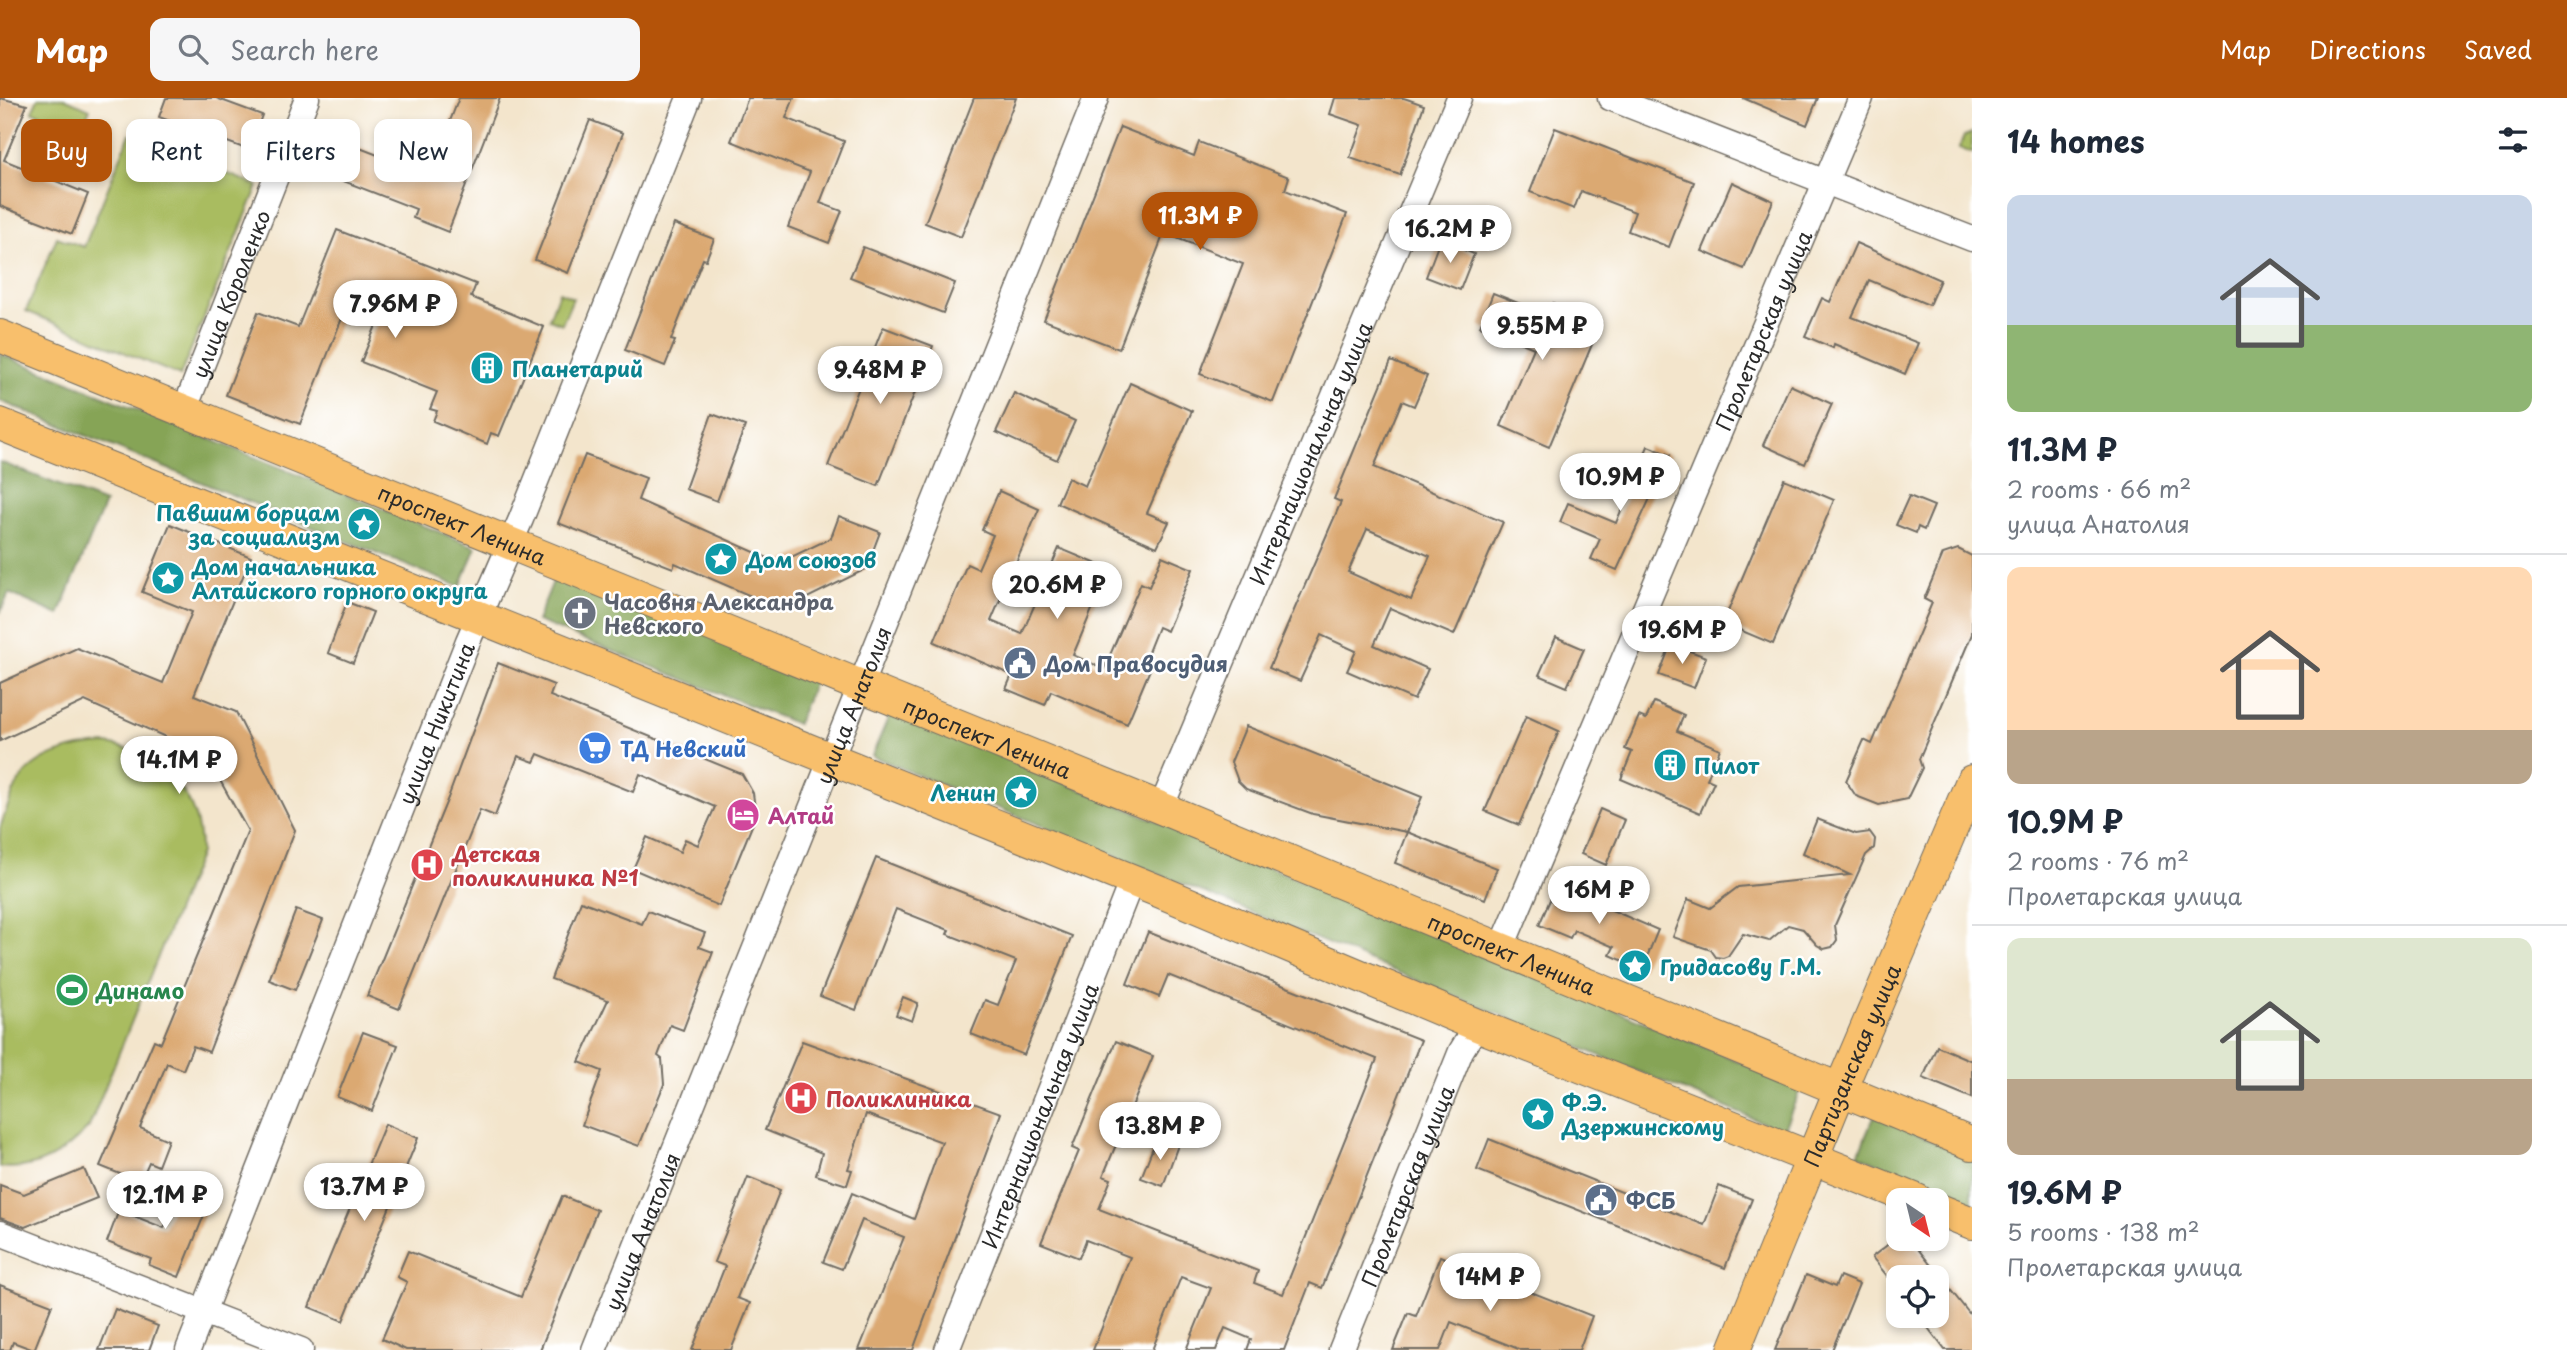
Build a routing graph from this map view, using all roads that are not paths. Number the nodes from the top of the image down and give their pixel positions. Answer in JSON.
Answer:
{"nodes":[{"id":1,"x":306,"y":98,"type":"edge"},
{"id":2,"x":689,"y":98,"type":"edge"},
{"id":3,"x":1096,"y":98,"type":"edge"},
{"id":4,"x":1459,"y":98,"type":"edge"},
{"id":5,"x":1610,"y":98,"type":"edge"},
{"id":6,"x":1861,"y":98,"type":"edge"},
{"id":7,"x":1826,"y":181,"type":"junction"},
{"id":8,"x":1972,"y":239,"type":"edge"},
{"id":9,"x":0,"y":336,"type":"edge"},
{"id":10,"x":184,"y":411,"type":"junction"},
{"id":11,"x":0,"y":424,"type":"edge"},
{"id":12,"x":510,"y":545,"type":"junction"},
{"id":13,"x":478,"y":616,"type":"junction"},
{"id":14,"x":861,"y":687,"type":"junction"},
{"id":15,"x":826,"y":772,"type":"junction"},
{"id":16,"x":1972,"y":781,"type":"edge"},
{"id":17,"x":1161,"y":808,"type":"junction"},
{"id":18,"x":1132,"y":880,"type":"junction"},
{"id":19,"x":1501,"y":949,"type":"junction"},
{"id":20,"x":1477,"y":1025,"type":"junction"},
{"id":21,"x":1840,"y":1090,"type":"junction"},
{"id":22,"x":1972,"y":1144,"type":"edge"},
{"id":23,"x":1814,"y":1158,"type":"junction"},
{"id":24,"x":1888,"y":1188,"type":"edge"},
{"id":25,"x":1950,"y":1214,"type":"edge"},
{"id":26,"x":1972,"y":1223,"type":"edge"},
{"id":27,"x":0,"y":1233,"type":"edge"},
{"id":28,"x":204,"y":1312,"type":"junction"},
{"id":29,"x":188,"y":1350,"type":"edge"},
{"id":30,"x":301,"y":1350,"type":"edge"},
{"id":31,"x":594,"y":1350,"type":"edge"},
{"id":32,"x":947,"y":1350,"type":"edge"},
{"id":33,"x":1341,"y":1350,"type":"edge"},
{"id":34,"x":1734,"y":1350,"type":"edge"}],
"edges":[{"from":1,"to":10,"type":"street","name":"улица Короленко"},
{"from":2,"to":12,"type":"street","name":"улица Никитина"},
{"from":3,"to":14,"type":"street","name":"улица Анатолия"},
{"from":4,"to":17,"type":"street","name":"Интернациональная улица"},
{"from":5,"to":7,"type":"street"},
{"from":6,"to":7,"type":"street","name":"Пролетарская улица"},
{"from":7,"to":8,"type":"street"},
{"from":7,"to":19,"type":"street","name":"Пролетарская улица"},
{"from":9,"to":10,"type":"main road","name":"проспект Ленина"},
{"from":10,"to":12,"type":"main road","name":"проспект Ленина"},
{"from":11,"to":13,"type":"main road"},
{"from":12,"to":13,"type":"street","name":"улица Никитина"},
{"from":12,"to":14,"type":"main road","name":"проспект Ленина"},
{"from":13,"to":15,"type":"main road"},
{"from":13,"to":28,"type":"street","name":"улица Никитина"},
{"from":14,"to":15,"type":"street","name":"улица Анатолия"},
{"from":14,"to":17,"type":"main road","name":"проспект Ленина"},
{"from":15,"to":18,"type":"main road"},
{"from":15,"to":31,"type":"street","name":"улица Анатолия"},
{"from":16,"to":21,"type":"main road","name":"Партизанская улица"},
{"from":17,"to":19,"type":"main road","name":"проспект Ленина"},
{"from":18,"to":20,"type":"main road"},
{"from":18,"to":32,"type":"street","name":"Интернациональная улица"},
{"from":19,"to":21,"type":"main road","name":"проспект Ленина"},
{"from":20,"to":23,"type":"main road"},
{"from":20,"to":33,"type":"street","name":"Пролетарская улица"},
{"from":21,"to":22,"type":"main road","name":"проспект Ленина"},
{"from":21,"to":23,"type":"main road","name":"Партизанская улица"},
{"from":23,"to":24,"type":"main road"},
{"from":23,"to":34,"type":"main road","name":"Партизанская улица"},
{"from":25,"to":26,"type":"main road"},
{"from":27,"to":28,"type":"street"},
{"from":28,"to":29,"type":"street","name":"улица Никитина"},
{"from":28,"to":30,"type":"street"}]}
